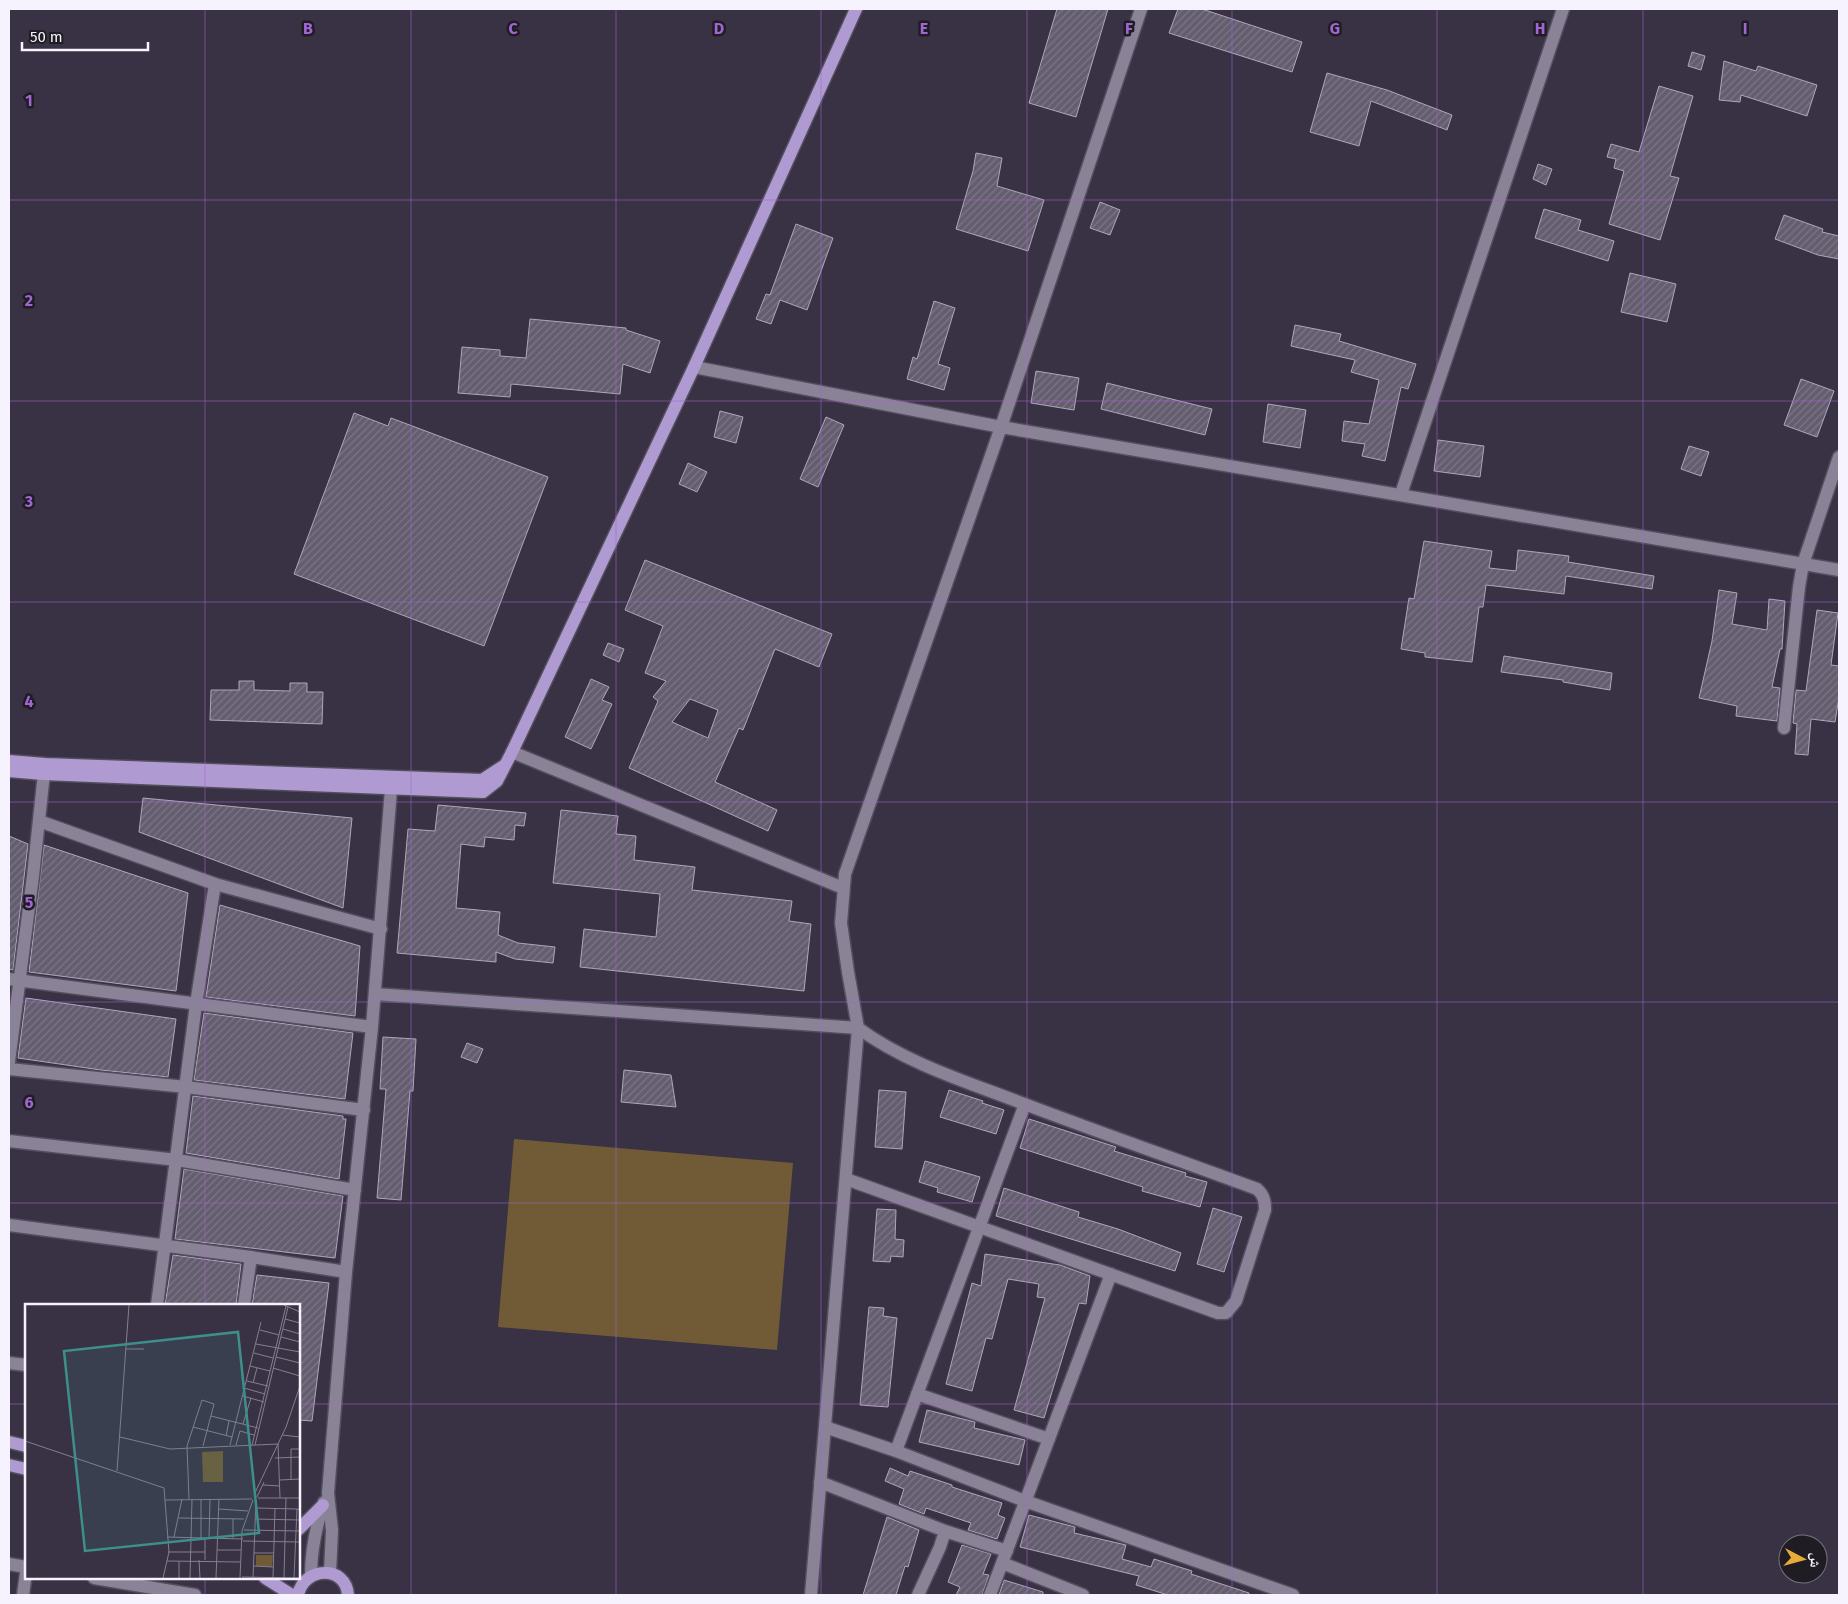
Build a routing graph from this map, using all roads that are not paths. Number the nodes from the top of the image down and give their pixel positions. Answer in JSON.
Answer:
{"nodes":[{"id":1,"x":856,"y":9,"type":"edge"},
{"id":2,"x":1141,"y":9,"type":"edge"},
{"id":3,"x":1563,"y":9,"type":"edge"},
{"id":4,"x":694,"y":367,"type":"junction"},
{"id":5,"x":1001,"y":426,"type":"junction"},
{"id":6,"x":1839,"y":457,"type":"edge"},
{"id":7,"x":1401,"y":494,"type":"junction"},
{"id":8,"x":1803,"y":564,"type":"junction"},
{"id":9,"x":1839,"y":570,"type":"edge"},
{"id":10,"x":1784,"y":728,"type":"dead end"},
{"id":11,"x":510,"y":758,"type":"junction"},
{"id":12,"x":9,"y":761,"type":"edge"},
{"id":13,"x":44,"y":769,"type":"junction"},
{"id":14,"x":9,"y":771,"type":"edge"},
{"id":15,"x":392,"y":783,"type":"junction"},
{"id":16,"x":39,"y":821,"type":"junction"},
{"id":17,"x":215,"y":884,"type":"junction"},
{"id":18,"x":844,"y":888,"type":"junction"},
{"id":19,"x":381,"y":929,"type":"junction"},
{"id":20,"x":14,"y":979,"type":"edge"},
{"id":21,"x":375,"y":994,"type":"junction"},
{"id":22,"x":196,"y":1004,"type":"junction"},
{"id":23,"x":372,"y":1027,"type":"junction"},
{"id":24,"x":858,"y":1028,"type":"junction"},
{"id":25,"x":9,"y":1062,"type":"edge"},
{"id":26,"x":9,"y":1070,"type":"edge"},
{"id":27,"x":186,"y":1087,"type":"junction"},
{"id":28,"x":1025,"y":1104,"type":"junction"},
{"id":29,"x":364,"y":1110,"type":"junction"},
{"id":30,"x":9,"y":1141,"type":"edge"},
{"id":31,"x":177,"y":1160,"type":"junction"},
{"id":32,"x":846,"y":1179,"type":"junction"},
{"id":33,"x":355,"y":1190,"type":"junction"},
{"id":34,"x":9,"y":1226,"type":"edge"},
{"id":35,"x":980,"y":1226,"type":"junction"},
{"id":36,"x":165,"y":1246,"type":"junction"},
{"id":37,"x":251,"y":1257,"type":"junction"},
{"id":38,"x":346,"y":1272,"type":"junction"},
{"id":39,"x":1112,"y":1274,"type":"junction"},
{"id":40,"x":157,"y":1304,"type":"edge"},
{"id":41,"x":244,"y":1304,"type":"edge"},
{"id":42,"x":9,"y":1364,"type":"edge"},
{"id":43,"x":25,"y":1365,"type":"edge"},
{"id":44,"x":917,"y":1394,"type":"junction"},
{"id":45,"x":825,"y":1427,"type":"junction"},
{"id":46,"x":1049,"y":1439,"type":"junction"},
{"id":47,"x":9,"y":1442,"type":"edge"},
{"id":48,"x":25,"y":1446,"type":"edge"},
{"id":49,"x":896,"y":1451,"type":"junction"},
{"id":50,"x":9,"y":1465,"type":"edge"},
{"id":51,"x":25,"y":1469,"type":"edge"},
{"id":52,"x":820,"y":1482,"type":"junction"},
{"id":53,"x":325,"y":1499,"type":"junction"},
{"id":54,"x":1025,"y":1502,"type":"junction"},
{"id":55,"x":300,"y":1528,"type":"edge"},
{"id":56,"x":945,"y":1531,"type":"junction"},
{"id":57,"x":1004,"y":1557,"type":"junction"},
{"id":58,"x":9,"y":1564,"type":"edge"},
{"id":59,"x":25,"y":1566,"type":"edge"},
{"id":60,"x":330,"y":1574,"type":"junction"},
{"id":61,"x":306,"y":1575,"type":"edge"},
{"id":62,"x":25,"y":1579,"type":"edge"},
{"id":63,"x":97,"y":1579,"type":"edge"},
{"id":64,"x":267,"y":1579,"type":"edge"},
{"id":65,"x":126,"y":1589,"type":"edge"},
{"id":66,"x":1263,"y":1590,"type":"edge"},
{"id":67,"x":350,"y":1594,"type":"edge"},
{"id":68,"x":23,"y":1595,"type":"edge"},
{"id":69,"x":195,"y":1595,"type":"edge"},
{"id":70,"x":292,"y":1595,"type":"edge"},
{"id":71,"x":298,"y":1595,"type":"edge"},
{"id":72,"x":811,"y":1595,"type":"edge"},
{"id":73,"x":918,"y":1595,"type":"edge"},
{"id":74,"x":990,"y":1595,"type":"edge"},
{"id":75,"x":1083,"y":1595,"type":"edge"},
{"id":76,"x":1293,"y":1595,"type":"edge"}],
"edges":[{"from":1,"to":4,"type":"main road"},
{"from":2,"to":5,"type":"street"},
{"from":3,"to":7,"type":"street"},
{"from":4,"to":5,"type":"street"},
{"from":4,"to":11,"type":"main road"},
{"from":5,"to":7,"type":"street"},
{"from":5,"to":18,"type":"street"},
{"from":6,"to":8,"type":"street"},
{"from":7,"to":8,"type":"street"},
{"from":8,"to":9,"type":"street"},
{"from":8,"to":10,"type":"street"},
{"from":11,"to":15,"type":"main road"},
{"from":11,"to":18,"type":"street"},
{"from":12,"to":13,"type":"main road"},
{"from":13,"to":14,"type":"main road"},
{"from":13,"to":15,"type":"main road"},
{"from":13,"to":16,"type":"street"},
{"from":15,"to":19,"type":"street"},
{"from":16,"to":17,"type":"street"},
{"from":16,"to":20,"type":"street"},
{"from":17,"to":19,"type":"street"},
{"from":17,"to":22,"type":"street"},
{"from":18,"to":24,"type":"street"},
{"from":19,"to":21,"type":"street"},
{"from":20,"to":22,"type":"street"},
{"from":20,"to":25,"type":"street"},
{"from":21,"to":23,"type":"street"},
{"from":21,"to":24,"type":"street"},
{"from":22,"to":23,"type":"street"},
{"from":22,"to":27,"type":"street"},
{"from":23,"to":29,"type":"street"},
{"from":24,"to":28,"type":"street"},
{"from":24,"to":32,"type":"street"},
{"from":26,"to":27,"type":"street"},
{"from":27,"to":29,"type":"street"},
{"from":27,"to":31,"type":"street"},
{"from":28,"to":35,"type":"street"},
{"from":28,"to":39,"type":"street"},
{"from":29,"to":33,"type":"street"},
{"from":30,"to":31,"type":"street"},
{"from":31,"to":33,"type":"street"},
{"from":31,"to":36,"type":"street"},
{"from":32,"to":35,"type":"street"},
{"from":32,"to":45,"type":"street"},
{"from":33,"to":38,"type":"street"},
{"from":34,"to":36,"type":"street"},
{"from":35,"to":39,"type":"street"},
{"from":35,"to":44,"type":"street"},
{"from":36,"to":37,"type":"street"},
{"from":36,"to":40,"type":"street"},
{"from":37,"to":38,"type":"street"},
{"from":37,"to":41,"type":"street"},
{"from":38,"to":53,"type":"street"},
{"from":39,"to":46,"type":"street"},
{"from":42,"to":43,"type":"street"},
{"from":44,"to":46,"type":"street"},
{"from":44,"to":49,"type":"street"},
{"from":45,"to":49,"type":"street"},
{"from":45,"to":52,"type":"street"},
{"from":46,"to":54,"type":"street"},
{"from":47,"to":48,"type":"main road"},
{"from":49,"to":54,"type":"street"},
{"from":50,"to":51,"type":"main road"},
{"from":52,"to":56,"type":"street"},
{"from":52,"to":72,"type":"street"},
{"from":53,"to":55,"type":"main road"},
{"from":53,"to":60,"type":"street"},
{"from":53,"to":61,"type":"street"},
{"from":54,"to":57,"type":"street"},
{"from":54,"to":66,"type":"street"},
{"from":56,"to":57,"type":"street"},
{"from":56,"to":73,"type":"street"},
{"from":57,"to":74,"type":"street"},
{"from":57,"to":75,"type":"street"},
{"from":58,"to":59,"type":"street"},
{"from":60,"to":61,"type":"main road"},
{"from":60,"to":67,"type":"main road"},
{"from":61,"to":71,"type":"main road"},
{"from":62,"to":68,"type":"street"},
{"from":63,"to":65,"type":"street"},
{"from":64,"to":70,"type":"main road"},
{"from":65,"to":69,"type":"street"},
{"from":66,"to":76,"type":"street"}]}
